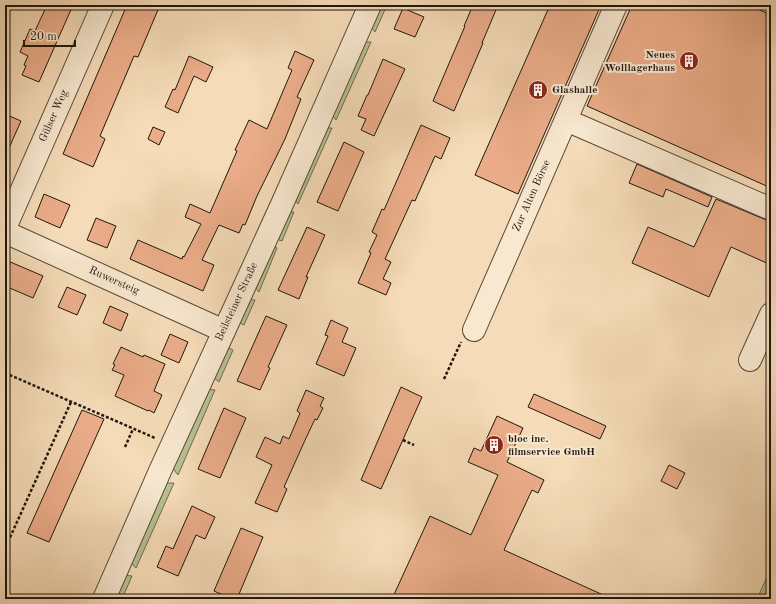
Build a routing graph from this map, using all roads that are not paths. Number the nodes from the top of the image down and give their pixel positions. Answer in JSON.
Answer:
{"nodes":[{"id":1,"x":103,"y":5,"type":"edge"},
{"id":2,"x":370,"y":5,"type":"edge"},
{"id":3,"x":616,"y":5,"type":"edge"},
{"id":4,"x":566,"y":120,"type":"junction"},
{"id":5,"x":771,"y":209,"type":"edge"},
{"id":6,"x":5,"y":228,"type":"edge"},
{"id":7,"x":5,"y":232,"type":"edge"},
{"id":8,"x":771,"y":314,"type":"edge"},
{"id":9,"x":474,"y":330,"type":"road end"},
{"id":10,"x":224,"y":331,"type":"junction"},
{"id":11,"x":750,"y":360,"type":"dead end"},
{"id":12,"x":104,"y":599,"type":"edge"}],
"edges":[{"from":1,"to":6,"type":"street","name":"Gülser Weg"},
{"from":2,"to":10,"type":"street","name":"Beilsteiner Straße"},
{"from":3,"to":4,"type":"street","name":"Zur Alten Börse"},
{"from":4,"to":5,"type":"street"},
{"from":4,"to":9,"type":"street","name":"Zur Alten Börse"},
{"from":7,"to":10,"type":"street","name":"Ruwersteig"},
{"from":8,"to":11,"type":"street"},
{"from":10,"to":12,"type":"street","name":"Beilsteiner Straße"}]}
